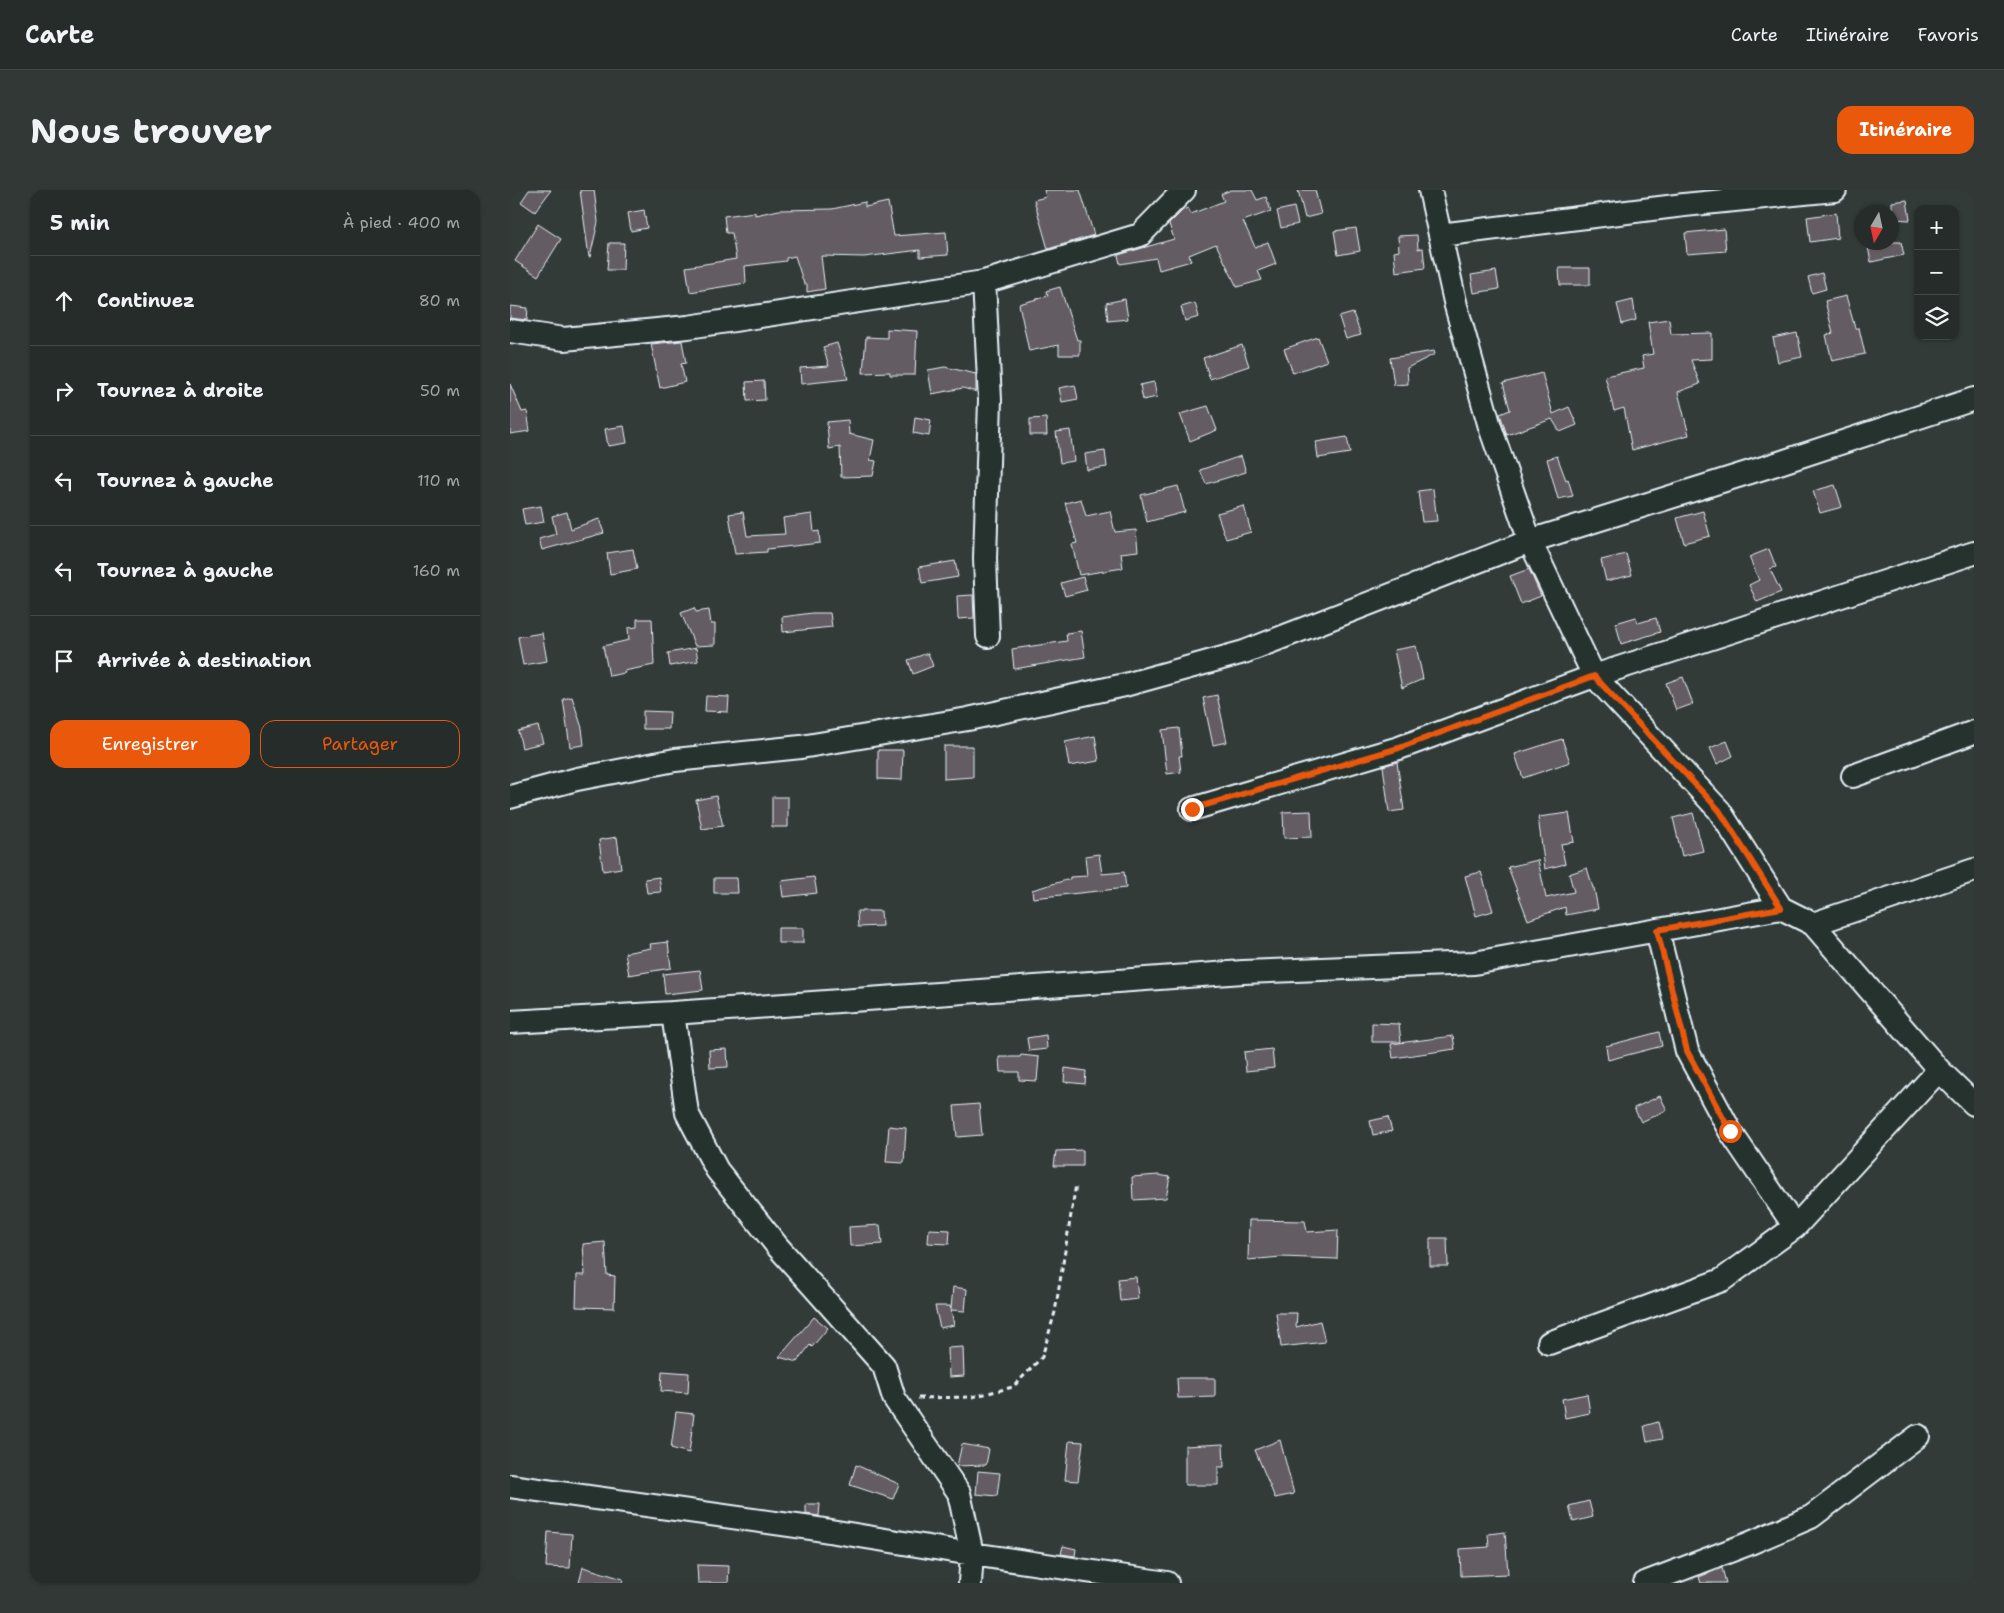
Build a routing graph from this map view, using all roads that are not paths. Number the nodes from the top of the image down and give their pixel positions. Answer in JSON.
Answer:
{"nodes":[{"id":1,"x":1184,"y":190,"type":"edge"},
{"id":2,"x":1430,"y":190,"type":"edge"},
{"id":3,"x":1835,"y":190,"type":"edge"},
{"id":4,"x":1440,"y":235,"type":"junction"},
{"id":5,"x":984,"y":282,"type":"junction"},
{"id":6,"x":510,"y":331,"type":"edge"},
{"id":7,"x":1974,"y":400,"type":"edge"},
{"id":8,"x":1530,"y":541,"type":"junction"},
{"id":9,"x":1974,"y":553,"type":"edge"},
{"id":10,"x":988,"y":636,"type":"dead end"},
{"id":11,"x":1594,"y":676,"type":"junction"},
{"id":12,"x":1974,"y":732,"type":"edge"},
{"id":13,"x":1852,"y":776,"type":"dead end"},
{"id":14,"x":510,"y":797,"type":"edge"},
{"id":15,"x":1192,"y":809,"type":"dead end"},
{"id":16,"x":1974,"y":870,"type":"edge"},
{"id":17,"x":1781,"y":908,"type":"junction"},
{"id":18,"x":1813,"y":924,"type":"junction"},
{"id":19,"x":1657,"y":930,"type":"junction"},
{"id":20,"x":672,"y":1013,"type":"junction"},
{"id":21,"x":510,"y":1022,"type":"edge"},
{"id":22,"x":1939,"y":1070,"type":"junction"},
{"id":23,"x":1974,"y":1104,"type":"edge"},
{"id":24,"x":1795,"y":1227,"type":"junction"},
{"id":25,"x":1549,"y":1343,"type":"dead end"},
{"id":26,"x":1918,"y":1436,"type":"dead end"},
{"id":27,"x":510,"y":1486,"type":"edge"},
{"id":28,"x":972,"y":1554,"type":"junction"},
{"id":29,"x":970,"y":1583,"type":"edge"},
{"id":30,"x":1167,"y":1583,"type":"edge"},
{"id":31,"x":1645,"y":1583,"type":"edge"}],
"edges":[{"from":1,"to":5,"type":"street"},
{"from":2,"to":4,"type":"street"},
{"from":3,"to":4,"type":"street"},
{"from":4,"to":8,"type":"street"},
{"from":5,"to":6,"type":"street"},
{"from":5,"to":10,"type":"street"},
{"from":7,"to":8,"type":"street"},
{"from":8,"to":11,"type":"street"},
{"from":8,"to":14,"type":"street"},
{"from":9,"to":11,"type":"street"},
{"from":11,"to":15,"type":"street"},
{"from":11,"to":17,"type":"street"},
{"from":12,"to":13,"type":"street"},
{"from":16,"to":18,"type":"street"},
{"from":17,"to":18,"type":"street"},
{"from":17,"to":19,"type":"street"},
{"from":18,"to":22,"type":"street"},
{"from":19,"to":20,"type":"street"},
{"from":19,"to":24,"type":"street"},
{"from":20,"to":21,"type":"street"},
{"from":20,"to":28,"type":"street"},
{"from":22,"to":23,"type":"street"},
{"from":22,"to":24,"type":"street"},
{"from":24,"to":25,"type":"street"},
{"from":26,"to":31,"type":"street"},
{"from":27,"to":28,"type":"street"},
{"from":28,"to":29,"type":"street"},
{"from":28,"to":30,"type":"street"}]}
